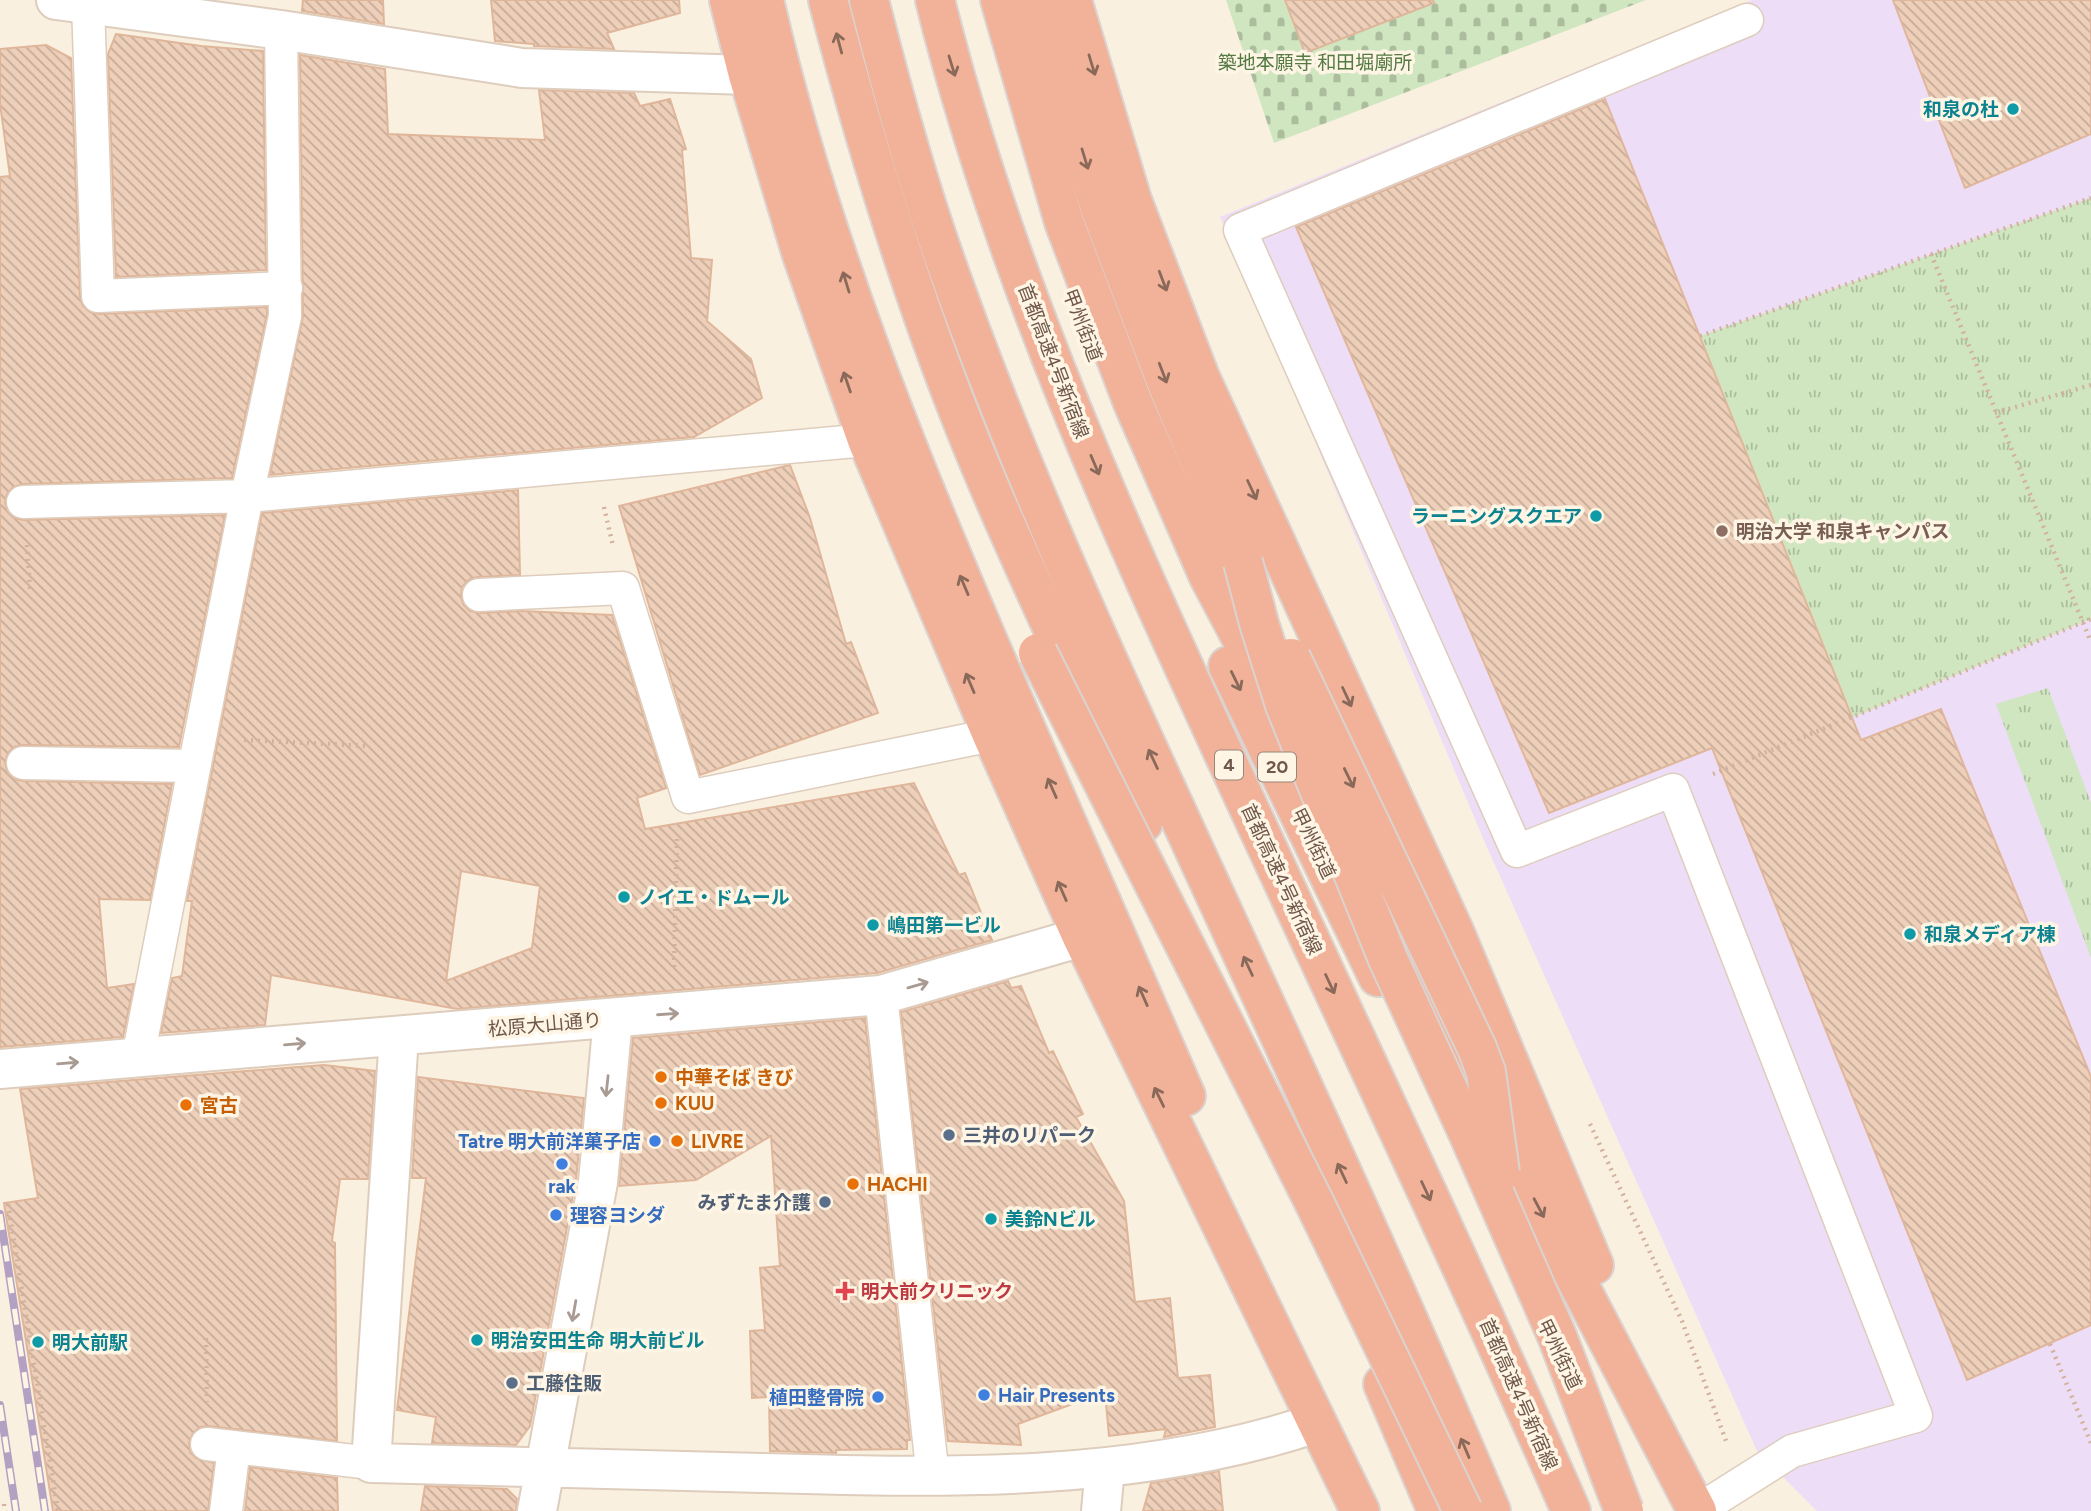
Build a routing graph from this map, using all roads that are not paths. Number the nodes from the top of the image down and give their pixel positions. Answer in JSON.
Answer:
{"nodes":[{"id":1,"x":729,"y":0,"type":"edge"},
{"id":2,"x":764,"y":0,"type":"edge"},
{"id":3,"x":802,"y":0,"type":"edge"},
{"id":4,"x":828,"y":0,"type":"edge"},
{"id":5,"x":869,"y":0,"type":"edge"},
{"id":6,"x":935,"y":0,"type":"edge"},
{"id":7,"x":977,"y":0,"type":"edge"},
{"id":8,"x":1000,"y":0,"type":"edge"},
{"id":9,"x":1037,"y":0,"type":"edge"},
{"id":10,"x":1072,"y":0,"type":"edge"},
{"id":11,"x":72,"y":2,"type":"edge"},
{"id":12,"x":1747,"y":20,"type":"dead end"},
{"id":13,"x":281,"y":30,"type":"junction"},
{"id":14,"x":748,"y":75,"type":"junction"},
{"id":15,"x":286,"y":288,"type":"junction"},
{"id":16,"x":867,"y":440,"type":"junction"},
{"id":17,"x":247,"y":496,"type":"junction"},
{"id":18,"x":23,"y":502,"type":"dead end"},
{"id":19,"x":479,"y":595,"type":"dead end"},
{"id":20,"x":992,"y":736,"type":"junction"},
{"id":21,"x":197,"y":752,"type":"junction"},
{"id":22,"x":23,"y":763,"type":"dead end"},
{"id":23,"x":1082,"y":937,"type":"junction"},
{"id":24,"x":881,"y":995,"type":"junction"},
{"id":25,"x":614,"y":1018,"type":"junction"},
{"id":26,"x":399,"y":1036,"type":"junction"},
{"id":27,"x":138,"y":1057,"type":"junction"},
{"id":28,"x":0,"y":1069,"type":"edge"},
{"id":29,"x":1316,"y":1423,"type":"junction"},
{"id":30,"x":371,"y":1462,"type":"junction"},
{"id":31,"x":545,"y":1468,"type":"junction"},
{"id":32,"x":1105,"y":1468,"type":"junction"},
{"id":33,"x":933,"y":1478,"type":"junction"},
{"id":34,"x":226,"y":1511,"type":"edge"},
{"id":35,"x":537,"y":1511,"type":"edge"},
{"id":36,"x":1101,"y":1511,"type":"edge"},
{"id":37,"x":1360,"y":1511,"type":"edge"},
{"id":38,"x":1437,"y":1511,"type":"edge"},
{"id":39,"x":1463,"y":1511,"type":"edge"},
{"id":40,"x":1491,"y":1511,"type":"edge"},
{"id":41,"x":1572,"y":1511,"type":"edge"},
{"id":42,"x":1624,"y":1511,"type":"edge"},
{"id":43,"x":1635,"y":1511,"type":"edge"},
{"id":44,"x":1697,"y":1511,"type":"edge"}],
"edges":[{"from":1,"to":14,"type":"highway"},
{"from":29,"to":2,"type":"highway","one_way":true},
{"from":3,"to":39,"type":"highway","bridge":true},
{"from":38,"to":4,"type":"highway","one_way":true},
{"from":40,"to":5,"type":"highway","one_way":true},
{"from":6,"to":41,"type":"highway","name":"首都高速4号新宿線","number":"4","one_way":true},
{"from":7,"to":43,"type":"highway","name":"甲州街道","number":"20","one_way":true},
{"from":8,"to":44,"type":"highway","one_way":true},
{"from":9,"to":42,"type":"highway","one_way":true,"bridge":true},
{"from":10,"to":44,"type":"highway","one_way":true},
{"from":11,"to":13,"type":"street"},
{"from":11,"to":15,"type":"lane"},
{"from":12,"to":44,"type":"lane"},
{"from":13,"to":14,"type":"street"},
{"from":13,"to":15,"type":"lane"},
{"from":16,"to":14,"type":"highway","one_way":true},
{"from":15,"to":17,"type":"lane"},
{"from":16,"to":17,"type":"lane"},
{"from":20,"to":16,"type":"highway","one_way":true},
{"from":17,"to":18,"type":"lane"},
{"from":17,"to":21,"type":"lane"},
{"from":19,"to":20,"type":"lane"},
{"from":23,"to":20,"type":"highway","one_way":true},
{"from":21,"to":22,"type":"lane"},
{"from":21,"to":27,"type":"lane"},
{"from":24,"to":23,"type":"street","name":"松原大山通り","one_way":true},
{"from":29,"to":23,"type":"highway","one_way":true},
{"from":25,"to":24,"type":"street","name":"松原大山通り","one_way":true},
{"from":24,"to":33,"type":"lane"},
{"from":25,"to":26,"type":"street","name":"松原大山通り"},
{"from":25,"to":31,"type":"street","one_way":true},
{"from":27,"to":26,"type":"street","name":"松原大山通り","one_way":true},
{"from":26,"to":30,"type":"street"},
{"from":28,"to":27,"type":"street","name":"松原大山通り","one_way":true},
{"from":29,"to":32,"type":"street"},
{"from":29,"to":37,"type":"highway"},
{"from":30,"to":31,"type":"street"},
{"from":30,"to":34,"type":"lane"},
{"from":31,"to":33,"type":"street"},
{"from":31,"to":35,"type":"street"},
{"from":32,"to":33,"type":"street"},
{"from":32,"to":36,"type":"street"}]}
